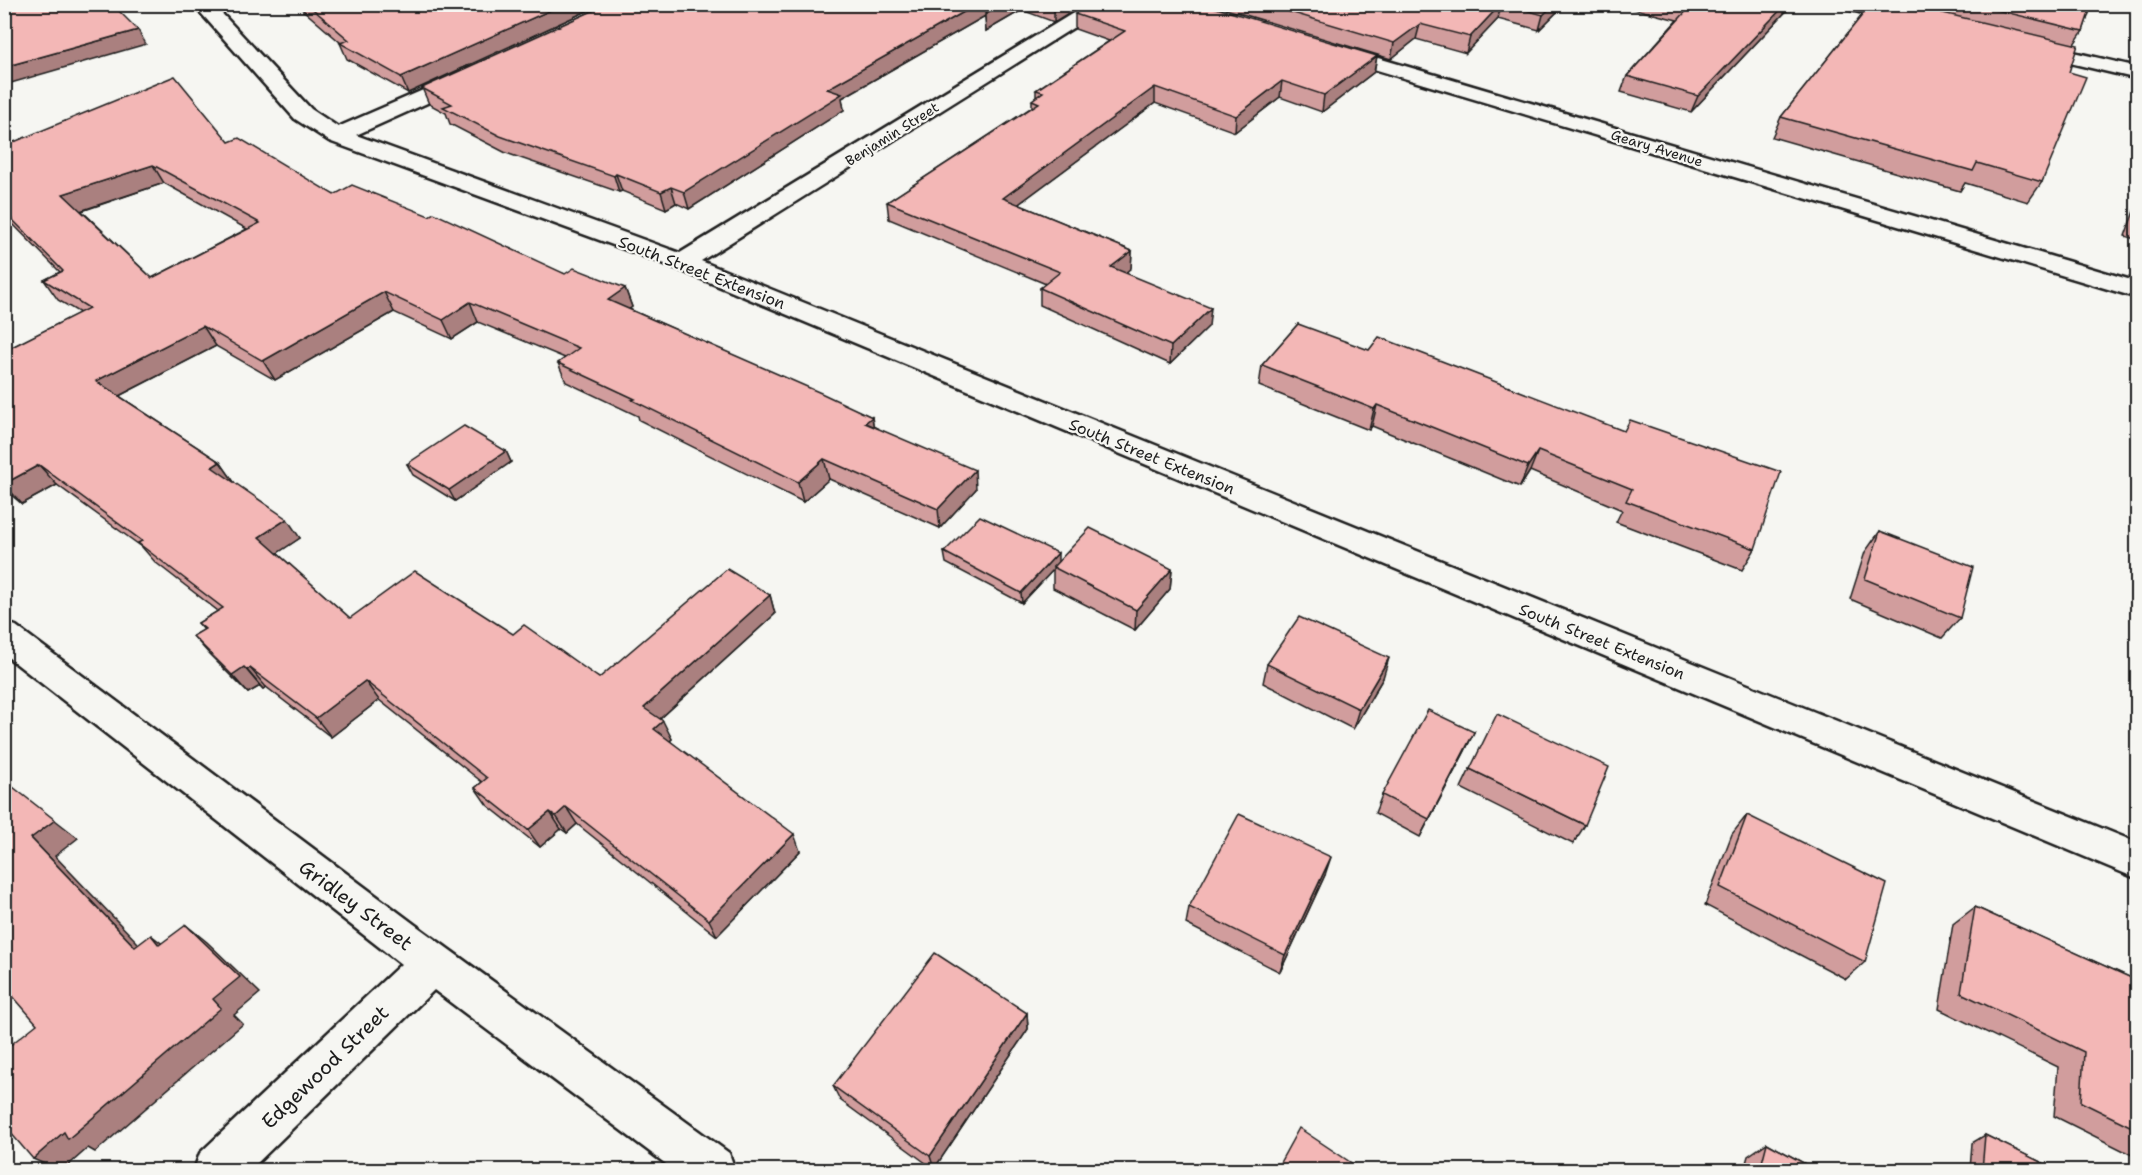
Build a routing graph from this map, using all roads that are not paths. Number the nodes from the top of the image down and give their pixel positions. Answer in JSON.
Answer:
{"nodes":[{"id":1,"x":202,"y":4,"type":"edge"},
{"id":2,"x":1102,"y":4,"type":"edge"},
{"id":3,"x":1850,"y":4,"type":"edge"},
{"id":4,"x":1930,"y":24,"type":"edge"},
{"id":5,"x":2011,"y":43,"type":"edge"},
{"id":6,"x":1314,"y":46,"type":"edge"},
{"id":7,"x":480,"y":72,"type":"edge"},
{"id":8,"x":2138,"y":74,"type":"edge"},
{"id":9,"x":337,"y":136,"type":"junction"},
{"id":10,"x":682,"y":262,"type":"junction"},
{"id":11,"x":2138,"y":290,"type":"edge"},
{"id":12,"x":4,"y":635,"type":"edge"},
{"id":13,"x":2138,"y":861,"type":"edge"},
{"id":14,"x":432,"y":963,"type":"junction"},
{"id":15,"x":217,"y":1170,"type":"edge"},
{"id":16,"x":712,"y":1170,"type":"edge"}],
"edges":[{"from":1,"to":9,"type":"street","name":"South Street Extension"},
{"from":2,"to":10,"type":"street","name":"Benjamin Street"},
{"from":3,"to":4,"type":"street"},
{"from":5,"to":8,"type":"street"},
{"from":6,"to":11,"type":"street","name":"Geary Avenue"},
{"from":7,"to":9,"type":"street"},
{"from":9,"to":10,"type":"street","name":"South Street Extension"},
{"from":10,"to":13,"type":"street","name":"South Street Extension"},
{"from":12,"to":14,"type":"street","name":"Gridley Street"},
{"from":14,"to":15,"type":"street","name":"Edgewood Street"},
{"from":14,"to":16,"type":"street","name":"Gridley Street"}]}
